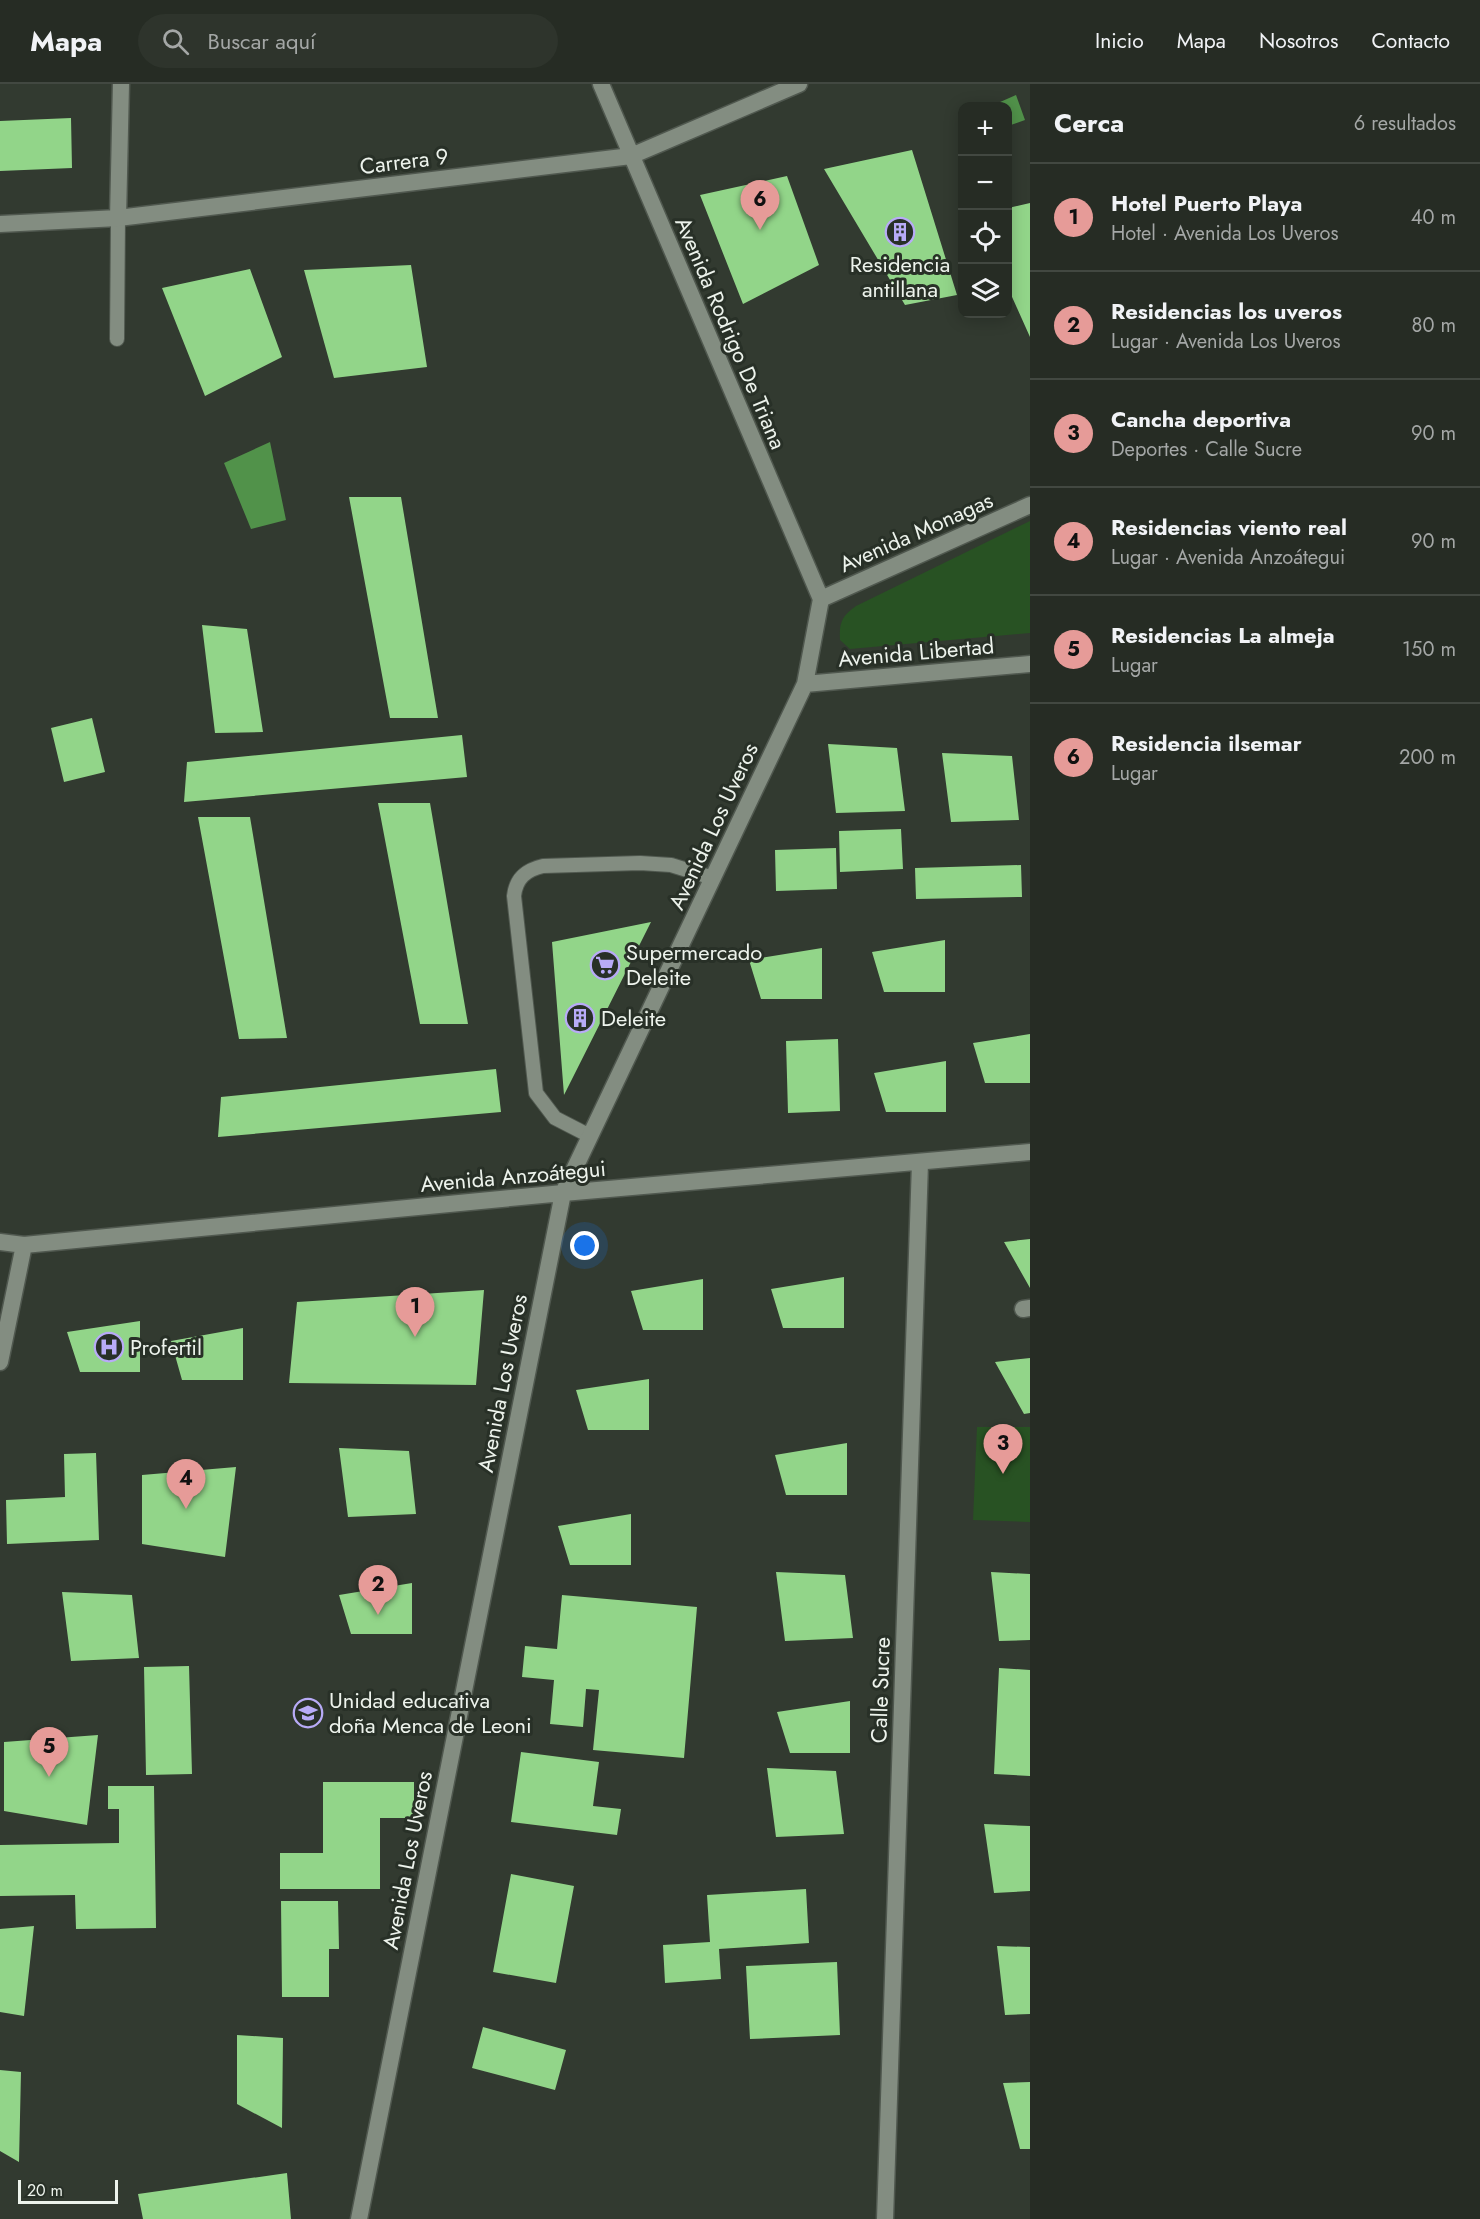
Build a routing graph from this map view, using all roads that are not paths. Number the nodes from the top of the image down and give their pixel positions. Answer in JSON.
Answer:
{"nodes":[{"id":1,"x":121,"y":84,"type":"edge"},
{"id":2,"x":601,"y":84,"type":"edge"},
{"id":3,"x":799,"y":84,"type":"edge"},
{"id":4,"x":631,"y":156,"type":"junction"},
{"id":5,"x":118,"y":218,"type":"junction"},
{"id":6,"x":0,"y":224,"type":"edge"},
{"id":7,"x":117,"y":339,"type":"dead end"},
{"id":8,"x":1030,"y":505,"type":"edge"},
{"id":9,"x":821,"y":600,"type":"junction"},
{"id":10,"x":1030,"y":664,"type":"edge"},
{"id":11,"x":805,"y":684,"type":"junction"},
{"id":12,"x":713,"y":878,"type":"junction"},
{"id":13,"x":590,"y":1136,"type":"junction"},
{"id":14,"x":1030,"y":1152,"type":"edge"},
{"id":15,"x":920,"y":1163,"type":"junction"},
{"id":16,"x":563,"y":1193,"type":"junction"},
{"id":17,"x":0,"y":1242,"type":"edge"},
{"id":18,"x":24,"y":1245,"type":"junction"},
{"id":19,"x":0,"y":1362,"type":"edge"},
{"id":20,"x":359,"y":2219,"type":"edge"},
{"id":21,"x":885,"y":2219,"type":"edge"}],
"edges":[{"from":1,"to":5,"type":"street"},
{"from":2,"to":4,"type":"street","name":"Avenida Rodrigo De Triana"},
{"from":3,"to":4,"type":"street","name":"Carrera 9"},
{"from":4,"to":5,"type":"street","name":"Carrera 9"},
{"from":4,"to":9,"type":"street","name":"Avenida Rodrigo De Triana"},
{"from":5,"to":6,"type":"street","name":"Carrera 9"},
{"from":5,"to":7,"type":"lane"},
{"from":8,"to":9,"type":"street","name":"Avenida Monagas"},
{"from":9,"to":11,"type":"street","name":"Avenida Los Uveros"},
{"from":10,"to":11,"type":"street","name":"Avenida Libertad"},
{"from":11,"to":12,"type":"street","name":"Avenida Los Uveros"},
{"from":12,"to":13,"type":"street","name":"Avenida Los Uveros"},
{"from":12,"to":13,"type":"lane"},
{"from":13,"to":16,"type":"street","name":"Avenida Los Uveros"},
{"from":14,"to":15,"type":"street","name":"Avenida Anzoátegui"},
{"from":15,"to":16,"type":"street","name":"Avenida Anzoátegui"},
{"from":15,"to":21,"type":"street","name":"Calle Sucre"},
{"from":16,"to":18,"type":"street","name":"Avenida Anzoátegui"},
{"from":16,"to":20,"type":"street","name":"Avenida Los Uveros"},
{"from":17,"to":18,"type":"street","name":"Avenida Anzoátegui"},
{"from":18,"to":19,"type":"street"}]}
